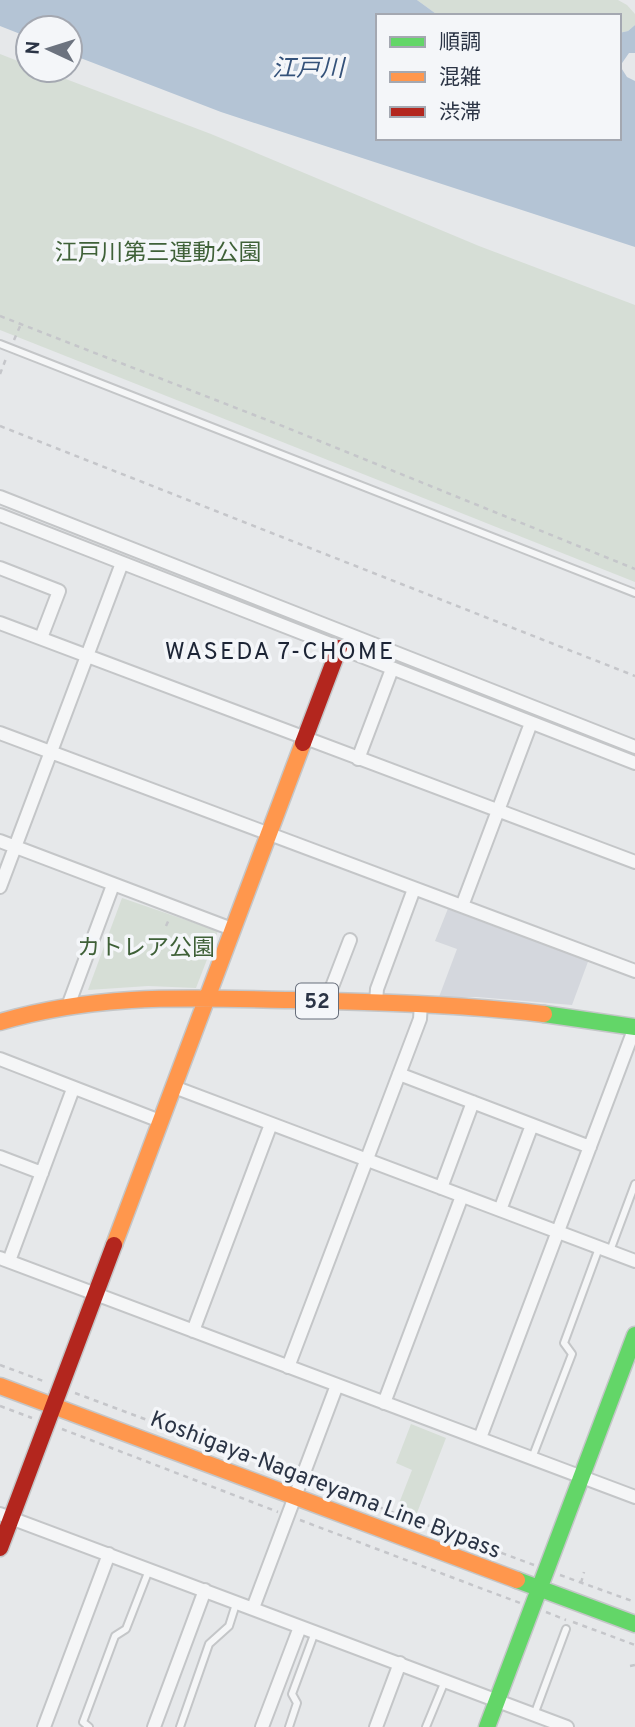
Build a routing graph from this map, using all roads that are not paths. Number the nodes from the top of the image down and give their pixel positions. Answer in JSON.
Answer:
{"nodes":[{"id":1,"x":0,"y":344,"type":"edge"},
{"id":2,"x":0,"y":497,"type":"edge"},
{"id":3,"x":0,"y":515,"type":"edge"},
{"id":4,"x":122,"y":563,"type":"junction"},
{"id":5,"x":0,"y":568,"type":"edge"},
{"id":6,"x":635,"y":593,"type":"edge"},
{"id":7,"x":0,"y":623,"type":"edge"},
{"id":8,"x":41,"y":638,"type":"junction"},
{"id":9,"x":339,"y":648,"type":"junction"},
{"id":10,"x":87,"y":656,"type":"junction"},
{"id":11,"x":392,"y":669,"type":"junction"},
{"id":12,"x":531,"y":723,"type":"junction"},
{"id":13,"x":0,"y":733,"type":"edge"},
{"id":14,"x":305,"y":738,"type":"junction"},
{"id":15,"x":635,"y":747,"type":"edge"},
{"id":16,"x":50,"y":752,"type":"junction"},
{"id":17,"x":358,"y":759,"type":"junction"},
{"id":18,"x":635,"y":763,"type":"edge"},
{"id":19,"x":498,"y":811,"type":"junction"},
{"id":20,"x":269,"y":834,"type":"junction"},
{"id":21,"x":0,"y":841,"type":"edge"},
{"id":22,"x":15,"y":846,"type":"junction"},
{"id":23,"x":635,"y":862,"type":"edge"},
{"id":24,"x":113,"y":885,"type":"junction"},
{"id":25,"x":0,"y":887,"type":"edge"},
{"id":26,"x":414,"y":889,"type":"junction"},
{"id":27,"x":462,"y":906,"type":"junction"},
{"id":28,"x":232,"y":929,"type":"junction"},
{"id":29,"x":350,"y":940,"type":"dead end"},
{"id":30,"x":635,"y":971,"type":"edge"},
{"id":31,"x":207,"y":999,"type":"junction"},
{"id":32,"x":330,"y":1001,"type":"junction"},
{"id":33,"x":376,"y":1002,"type":"junction"},
{"id":34,"x":421,"y":1004,"type":"junction"},
{"id":35,"x":68,"y":1006,"type":"junction"},
{"id":36,"x":0,"y":1022,"type":"edge"},
{"id":37,"x":635,"y":1027,"type":"edge"},
{"id":38,"x":0,"y":1059,"type":"edge"},
{"id":39,"x":399,"y":1074,"type":"junction"},
{"id":40,"x":174,"y":1087,"type":"junction"},
{"id":41,"x":74,"y":1089,"type":"junction"},
{"id":42,"x":472,"y":1102,"type":"junction"},
{"id":43,"x":160,"y":1121,"type":"junction"},
{"id":44,"x":271,"y":1124,"type":"junction"},
{"id":45,"x":532,"y":1125,"type":"junction"},
{"id":46,"x":590,"y":1147,"type":"junction"},
{"id":47,"x":0,"y":1157,"type":"edge"},
{"id":48,"x":366,"y":1159,"type":"junction"},
{"id":49,"x":42,"y":1173,"type":"junction"},
{"id":50,"x":635,"y":1184,"type":"edge"},
{"id":51,"x":441,"y":1188,"type":"junction"},
{"id":52,"x":462,"y":1196,"type":"junction"},
{"id":53,"x":500,"y":1210,"type":"junction"},
{"id":54,"x":558,"y":1232,"type":"junction"},
{"id":55,"x":605,"y":1249,"type":"junction"},
{"id":56,"x":4,"y":1260,"type":"edge"},
{"id":57,"x":635,"y":1261,"type":"edge"},
{"id":58,"x":95,"y":1294,"type":"junction"},
{"id":59,"x":193,"y":1331,"type":"junction"},
{"id":60,"x":635,"y":1335,"type":"edge"},
{"id":61,"x":289,"y":1367,"type":"junction"},
{"id":62,"x":337,"y":1385,"type":"junction"},
{"id":63,"x":0,"y":1386,"type":"edge"},
{"id":64,"x":384,"y":1403,"type":"junction"},
{"id":65,"x":53,"y":1405,"type":"junction"},
{"id":66,"x":480,"y":1438,"type":"junction"},
{"id":67,"x":532,"y":1458,"type":"junction"},
{"id":68,"x":581,"y":1477,"type":"junction"},
{"id":69,"x":294,"y":1497,"type":"junction"},
{"id":70,"x":635,"y":1497,"type":"edge"},
{"id":71,"x":6,"y":1516,"type":"edge"},
{"id":72,"x":0,"y":1548,"type":"edge"},
{"id":73,"x":109,"y":1554,"type":"junction"},
{"id":74,"x":150,"y":1569,"type":"junction"},
{"id":75,"x":539,"y":1589,"type":"junction"},
{"id":76,"x":205,"y":1590,"type":"junction"},
{"id":77,"x":236,"y":1602,"type":"junction"},
{"id":78,"x":253,"y":1608,"type":"junction"},
{"id":79,"x":635,"y":1624,"type":"edge"},
{"id":80,"x":300,"y":1627,"type":"junction"},
{"id":81,"x":566,"y":1629,"type":"dead end"},
{"id":82,"x":315,"y":1632,"type":"junction"},
{"id":83,"x":400,"y":1663,"type":"junction"},
{"id":84,"x":444,"y":1681,"type":"junction"},
{"id":85,"x":497,"y":1701,"type":"junction"},
{"id":86,"x":534,"y":1715,"type":"junction"},
{"id":87,"x":44,"y":1727,"type":"edge"},
{"id":88,"x":89,"y":1727,"type":"edge"},
{"id":89,"x":153,"y":1727,"type":"edge"},
{"id":90,"x":180,"y":1727,"type":"edge"},
{"id":91,"x":262,"y":1727,"type":"edge"},
{"id":92,"x":289,"y":1727,"type":"edge"},
{"id":93,"x":376,"y":1727,"type":"edge"},
{"id":94,"x":426,"y":1727,"type":"edge"},
{"id":95,"x":487,"y":1727,"type":"edge"},
{"id":96,"x":567,"y":1727,"type":"edge"}],
"edges":[{"from":1,"to":6,"type":"lane"},
{"from":2,"to":15,"type":"street"},
{"from":3,"to":4,"type":"street"},
{"from":4,"to":9,"type":"street"},
{"from":4,"to":10,"type":"street"},
{"from":5,"to":8,"type":"street"},
{"from":7,"to":8,"type":"street"},
{"from":8,"to":10,"type":"street"},
{"from":9,"to":11,"type":"street"},
{"from":9,"to":14,"type":"street"},
{"from":10,"to":14,"type":"street"},
{"from":10,"to":16,"type":"street"},
{"from":11,"to":12,"type":"street"},
{"from":11,"to":17,"type":"street"},
{"from":12,"to":18,"type":"street"},
{"from":12,"to":19,"type":"street"},
{"from":13,"to":16,"type":"street"},
{"from":14,"to":17,"type":"street"},
{"from":14,"to":20,"type":"street"},
{"from":16,"to":20,"type":"street"},
{"from":16,"to":22,"type":"street"},
{"from":17,"to":19,"type":"street"},
{"from":19,"to":23,"type":"street"},
{"from":19,"to":27,"type":"street"},
{"from":20,"to":26,"type":"street"},
{"from":20,"to":28,"type":"street"},
{"from":21,"to":22,"type":"street"},
{"from":22,"to":24,"type":"street"},
{"from":22,"to":25,"type":"street"},
{"from":24,"to":28,"type":"street"},
{"from":24,"to":35,"type":"street"},
{"from":26,"to":27,"type":"street"},
{"from":26,"to":33,"type":"street"},
{"from":27,"to":30,"type":"street"},
{"from":28,"to":31,"type":"street"},
{"from":29,"to":32,"type":"street"},
{"from":31,"to":32,"type":"street","number":"52"},
{"from":31,"to":35,"type":"street","number":"52"},
{"from":31,"to":40,"type":"street"},
{"from":32,"to":33,"type":"street","number":"52"},
{"from":33,"to":34,"type":"street","number":"52"},
{"from":34,"to":37,"type":"street","number":"52"},
{"from":34,"to":39,"type":"street"},
{"from":35,"to":36,"type":"street","number":"52"},
{"from":37,"to":46,"type":"street"},
{"from":38,"to":41,"type":"street"},
{"from":39,"to":42,"type":"street"},
{"from":39,"to":48,"type":"street"},
{"from":40,"to":43,"type":"street"},
{"from":40,"to":44,"type":"street"},
{"from":41,"to":43,"type":"street"},
{"from":41,"to":49,"type":"street"},
{"from":42,"to":45,"type":"street"},
{"from":42,"to":51,"type":"street"},
{"from":43,"to":58,"type":"street"},
{"from":44,"to":48,"type":"street"},
{"from":44,"to":59,"type":"street"},
{"from":45,"to":46,"type":"street"},
{"from":45,"to":53,"type":"street"},
{"from":46,"to":54,"type":"street"},
{"from":47,"to":49,"type":"street"},
{"from":48,"to":51,"type":"street"},
{"from":48,"to":61,"type":"street"},
{"from":49,"to":56,"type":"street"},
{"from":50,"to":55,"type":"lane"},
{"from":51,"to":52,"type":"street"},
{"from":52,"to":53,"type":"street"},
{"from":52,"to":64,"type":"street"},
{"from":53,"to":54,"type":"street"},
{"from":54,"to":55,"type":"street"},
{"from":54,"to":66,"type":"street"},
{"from":55,"to":57,"type":"street"},
{"from":55,"to":67,"type":"lane"},
{"from":56,"to":58,"type":"street"},
{"from":58,"to":59,"type":"street"},
{"from":58,"to":65,"type":"street"},
{"from":59,"to":61,"type":"street"},
{"from":60,"to":68,"type":"street"},
{"from":61,"to":62,"type":"street"},
{"from":62,"to":64,"type":"street"},
{"from":62,"to":69,"type":"street"},
{"from":63,"to":65,"type":"street","name":"Koshigaya-Nagareyama Line Bypass"},
{"from":64,"to":66,"type":"street"},
{"from":65,"to":69,"type":"street","name":"Koshigaya-Nagareyama Line Bypass"},
{"from":65,"to":71,"type":"street"},
{"from":66,"to":67,"type":"street"},
{"from":67,"to":68,"type":"street"},
{"from":68,"to":70,"type":"street"},
{"from":68,"to":75,"type":"street"},
{"from":69,"to":75,"type":"street","name":"Koshigaya-Nagareyama Line Bypass"},
{"from":69,"to":78,"type":"street"},
{"from":71,"to":72,"type":"street"},
{"from":71,"to":73,"type":"street"},
{"from":73,"to":74,"type":"street"},
{"from":73,"to":87,"type":"street"},
{"from":74,"to":76,"type":"street"},
{"from":74,"to":88,"type":"lane"},
{"from":75,"to":79,"type":"street","name":"Koshigaya-Nagareyama Line Bypass"},
{"from":75,"to":85,"type":"street"},
{"from":76,"to":77,"type":"street"},
{"from":76,"to":89,"type":"street"},
{"from":77,"to":78,"type":"street"},
{"from":77,"to":90,"type":"lane"},
{"from":78,"to":80,"type":"street"},
{"from":80,"to":82,"type":"street"},
{"from":80,"to":91,"type":"street"},
{"from":81,"to":86,"type":"lane"},
{"from":82,"to":83,"type":"street"},
{"from":82,"to":92,"type":"lane"},
{"from":83,"to":84,"type":"street"},
{"from":83,"to":93,"type":"street"},
{"from":84,"to":85,"type":"street"},
{"from":84,"to":94,"type":"lane"},
{"from":85,"to":86,"type":"street"},
{"from":85,"to":95,"type":"street"},
{"from":86,"to":96,"type":"street"}]}
